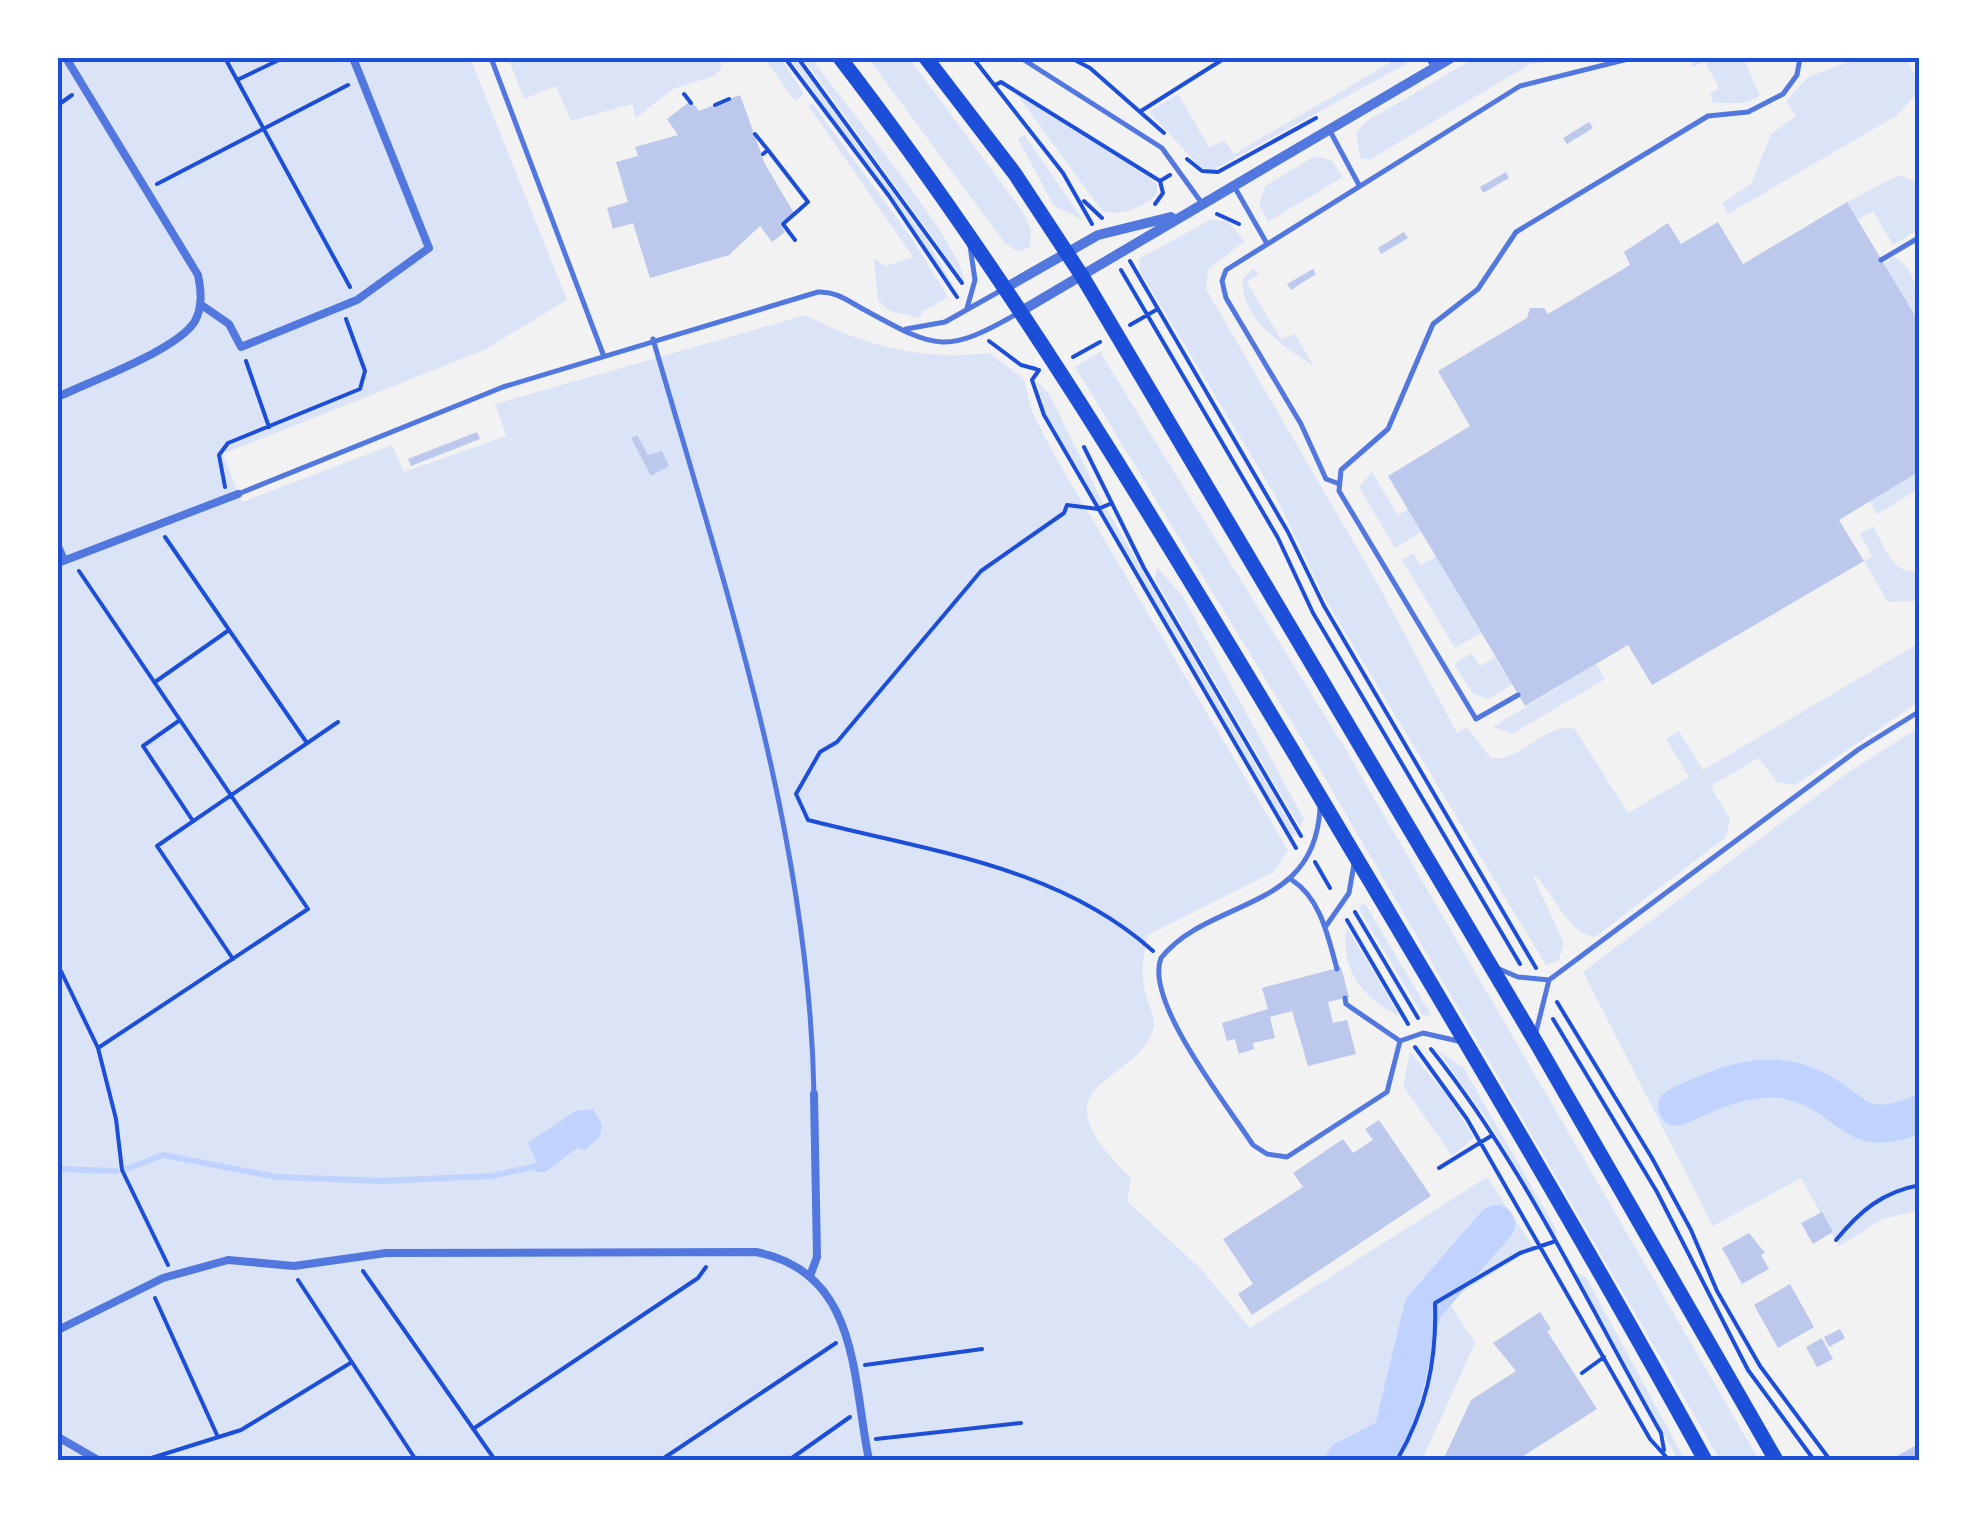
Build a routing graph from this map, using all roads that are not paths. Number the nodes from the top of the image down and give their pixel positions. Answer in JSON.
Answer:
{"nodes":[{"id":1,"x":66,"y":58,"type":"edge"},
{"id":2,"x":353,"y":58,"type":"edge"},
{"id":3,"x":492,"y":58,"type":"edge"},
{"id":4,"x":840,"y":58,"type":"edge"},
{"id":5,"x":926,"y":58,"type":"edge"},
{"id":6,"x":1022,"y":58,"type":"edge"},
{"id":7,"x":1450,"y":58,"type":"edge"},
{"id":8,"x":1632,"y":58,"type":"edge"},
{"id":9,"x":1799,"y":58,"type":"edge"},
{"id":10,"x":1825,"y":58,"type":"edge"},
{"id":11,"x":1431,"y":62,"type":"edge"},
{"id":12,"x":1329,"y":128,"type":"junction"},
{"id":13,"x":1232,"y":184,"type":"junction"},
{"id":14,"x":1359,"y":185,"type":"junction"},
{"id":15,"x":1201,"y":202,"type":"junction"},
{"id":16,"x":959,"y":215,"type":"junction"},
{"id":17,"x":1177,"y":216,"type":"junction"},
{"id":18,"x":1920,"y":237,"type":"edge"},
{"id":19,"x":1266,"y":242,"type":"junction"},
{"id":20,"x":1066,"y":252,"type":"junction"},
{"id":21,"x":1881,"y":260,"type":"dead end"},
{"id":22,"x":1082,"y":276,"type":"junction"},
{"id":23,"x":1007,"y":286,"type":"junction"},
{"id":24,"x":200,"y":304,"type":"junction"},
{"id":25,"x":966,"y":310,"type":"junction"},
{"id":26,"x":1023,"y":310,"type":"junction"},
{"id":27,"x":895,"y":327,"type":"junction"},
{"id":28,"x":653,"y":339,"type":"junction"},
{"id":29,"x":603,"y":356,"type":"junction"},
{"id":30,"x":58,"y":397,"type":"edge"},
{"id":31,"x":1338,"y":483,"type":"junction"},
{"id":32,"x":234,"y":496,"type":"joint"},
{"id":33,"x":58,"y":546,"type":"edge"},
{"id":34,"x":64,"y":560,"type":"edge"},
{"id":35,"x":1518,"y":695,"type":"dead end"},
{"id":36,"x":1920,"y":710,"type":"edge"},
{"id":37,"x":1316,"y":790,"type":"junction"},
{"id":38,"x":1352,"y":852,"type":"junction"},
{"id":39,"x":1291,"y":879,"type":"junction"},
{"id":40,"x":1326,"y":927,"type":"junction"},
{"id":41,"x":1487,"y":960,"type":"junction"},
{"id":42,"x":1336,"y":968,"type":"dead end"},
{"id":43,"x":1547,"y":982,"type":"junction"},
{"id":44,"x":1344,"y":998,"type":"dead end"},
{"id":45,"x":1400,"y":1041,"type":"junction"},
{"id":46,"x":1537,"y":1044,"type":"junction"},
{"id":47,"x":1469,"y":1048,"type":"junction"},
{"id":48,"x":814,"y":1094,"type":"joint"},
{"id":49,"x":810,"y":1276,"type":"junction"},
{"id":50,"x":58,"y":1330,"type":"edge"},
{"id":51,"x":58,"y":1437,"type":"edge"},
{"id":52,"x":98,"y":1460,"type":"edge"},
{"id":53,"x":868,"y":1460,"type":"edge"},
{"id":54,"x":1705,"y":1460,"type":"edge"},
{"id":55,"x":1776,"y":1460,"type":"edge"}],
"edges":[{"from":1,"to":24,"type":"street"},
{"from":2,"to":24,"type":"street"},
{"from":3,"to":29,"type":"lane"},
{"from":4,"to":16,"type":"main road"},
{"from":5,"to":20,"type":"main road"},
{"from":6,"to":15,"type":"lane"},
{"from":7,"to":11,"type":"street"},
{"from":8,"to":14,"type":"lane"},
{"from":9,"to":10,"type":"lane"},
{"from":9,"to":31,"type":"lane"},
{"from":11,"to":12,"type":"street"},
{"from":12,"to":13,"type":"street"},
{"from":12,"to":14,"type":"lane"},
{"from":13,"to":15,"type":"street"},
{"from":13,"to":19,"type":"lane"},
{"from":14,"to":19,"type":"lane"},
{"from":15,"to":17,"type":"street"},
{"from":16,"to":23,"type":"main road"},
{"from":16,"to":25,"type":"lane"},
{"from":17,"to":20,"type":"street"},
{"from":17,"to":22,"type":"street"},
{"from":18,"to":21,"type":"lane"},
{"from":19,"to":31,"type":"lane"},
{"from":20,"to":22,"type":"main road"},
{"from":20,"to":23,"type":"street"},
{"from":22,"to":26,"type":"street"},
{"from":22,"to":41,"type":"main road"},
{"from":23,"to":25,"type":"lane"},
{"from":23,"to":26,"type":"main road"},
{"from":24,"to":30,"type":"street"},
{"from":25,"to":27,"type":"lane"},
{"from":26,"to":27,"type":"lane"},
{"from":26,"to":37,"type":"main road"},
{"from":27,"to":28,"type":"lane"},
{"from":28,"to":29,"type":"lane"},
{"from":28,"to":48,"type":"lane"},
{"from":29,"to":32,"type":"lane"},
{"from":31,"to":35,"type":"lane"},
{"from":32,"to":34,"type":"street"},
{"from":33,"to":34,"type":"street"},
{"from":36,"to":43,"type":"lane"},
{"from":37,"to":38,"type":"main road"},
{"from":37,"to":39,"type":"lane"},
{"from":38,"to":40,"type":"lane"},
{"from":38,"to":47,"type":"main road"},
{"from":39,"to":40,"type":"lane"},
{"from":39,"to":45,"type":"lane"},
{"from":40,"to":42,"type":"lane"},
{"from":41,"to":43,"type":"lane"},
{"from":41,"to":46,"type":"main road"},
{"from":43,"to":46,"type":"lane"},
{"from":44,"to":45,"type":"lane"},
{"from":45,"to":47,"type":"lane"},
{"from":46,"to":55,"type":"main road"},
{"from":47,"to":54,"type":"main road"},
{"from":48,"to":49,"type":"street"},
{"from":49,"to":50,"type":"street"},
{"from":49,"to":53,"type":"street"},
{"from":51,"to":52,"type":"street"}]}
